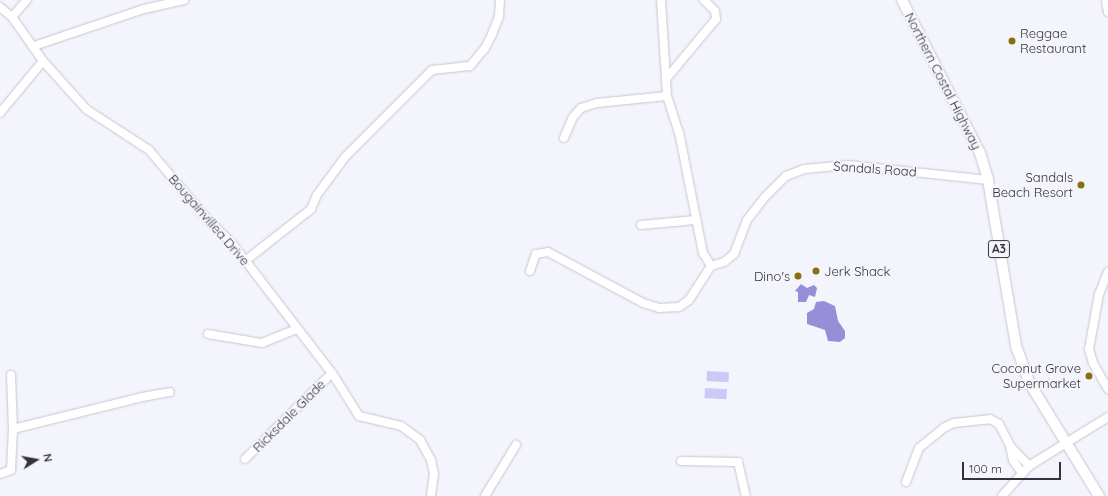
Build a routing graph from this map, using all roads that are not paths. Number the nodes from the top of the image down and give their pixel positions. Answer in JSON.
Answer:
{"nodes":[{"id":1,"x":27,"y":0,"type":"edge"},
{"id":2,"x":184,"y":0,"type":"edge"},
{"id":3,"x":500,"y":0,"type":"edge"},
{"id":4,"x":661,"y":0,"type":"edge"},
{"id":5,"x":704,"y":0,"type":"edge"},
{"id":6,"x":902,"y":0,"type":"edge"},
{"id":7,"x":1106,"y":0,"type":"edge"},
{"id":8,"x":0,"y":7,"type":"edge"},
{"id":9,"x":1108,"y":12,"type":"edge"},
{"id":10,"x":12,"y":17,"type":"junction"},
{"id":11,"x":34,"y":46,"type":"junction"},
{"id":12,"x":43,"y":61,"type":"junction"},
{"id":13,"x":666,"y":79,"type":"junction"},
{"id":14,"x":667,"y":96,"type":"junction"},
{"id":15,"x":0,"y":113,"type":"edge"},
{"id":16,"x":564,"y":138,"type":"dead end"},
{"id":17,"x":988,"y":180,"type":"junction"},
{"id":18,"x":696,"y":220,"type":"junction"},
{"id":19,"x":641,"y":225,"type":"dead end"},
{"id":20,"x":246,"y":261,"type":"junction"},
{"id":21,"x":711,"y":266,"type":"junction"},
{"id":22,"x":530,"y":271,"type":"dead end"},
{"id":23,"x":1108,"y":272,"type":"edge"},
{"id":24,"x":297,"y":329,"type":"junction"},
{"id":25,"x":208,"y":334,"type":"dead end"},
{"id":26,"x":332,"y":373,"type":"junction"},
{"id":27,"x":10,"y":375,"type":"dead end"},
{"id":28,"x":1108,"y":389,"type":"edge"},
{"id":29,"x":170,"y":392,"type":"dead end"},
{"id":30,"x":1108,"y":417,"type":"edge"},
{"id":31,"x":13,"y":429,"type":"junction"},
{"id":32,"x":1067,"y":443,"type":"junction"},
{"id":33,"x":516,"y":445,"type":"dead end"},
{"id":34,"x":1010,"y":446,"type":"junction"},
{"id":35,"x":245,"y":459,"type":"dead end"},
{"id":36,"x":681,"y":461,"type":"dead end"},
{"id":37,"x":1029,"y":466,"type":"junction"},
{"id":38,"x":1021,"y":472,"type":"junction"},
{"id":39,"x":0,"y":474,"type":"edge"},
{"id":40,"x":906,"y":482,"type":"dead end"},
{"id":41,"x":431,"y":496,"type":"edge"},
{"id":42,"x":485,"y":496,"type":"edge"},
{"id":43,"x":746,"y":496,"type":"edge"},
{"id":44,"x":1002,"y":496,"type":"edge"},
{"id":45,"x":1099,"y":496,"type":"edge"}],
"edges":[{"from":1,"to":10,"type":"street"},
{"from":2,"to":11,"type":"street"},
{"from":3,"to":20,"type":"street"},
{"from":4,"to":13,"type":"street"},
{"from":5,"to":13,"type":"street"},
{"from":6,"to":17,"type":"main road","name":"Northern Costal Highway","number":"A3"},
{"from":7,"to":9,"type":"street"},
{"from":8,"to":10,"type":"street","name":"Bougainvillea Drive"},
{"from":10,"to":11,"type":"street","name":"Bougainvillea Drive"},
{"from":11,"to":12,"type":"street","name":"Bougainvillea Drive"},
{"from":12,"to":15,"type":"street"},
{"from":12,"to":20,"type":"street","name":"Bougainvillea Drive"},
{"from":13,"to":14,"type":"street"},
{"from":14,"to":16,"type":"street"},
{"from":14,"to":18,"type":"street"},
{"from":17,"to":21,"type":"street","name":"Sandals Road"},
{"from":17,"to":32,"type":"main road","name":"Northern Costal Highway","number":"A3"},
{"from":18,"to":19,"type":"street"},
{"from":18,"to":21,"type":"street"},
{"from":20,"to":24,"type":"street","name":"Bougainvillea Drive"},
{"from":21,"to":22,"type":"street"},
{"from":23,"to":28,"type":"street"},
{"from":24,"to":25,"type":"street"},
{"from":24,"to":26,"type":"street","name":"Bougainvillea Drive"},
{"from":26,"to":35,"type":"street","name":"Ricksdale Glade"},
{"from":26,"to":41,"type":"street","name":"Bougainvillea Drive"},
{"from":27,"to":31,"type":"street"},
{"from":29,"to":31,"type":"street"},
{"from":30,"to":32,"type":"street"},
{"from":31,"to":39,"type":"street"},
{"from":32,"to":37,"type":"street"},
{"from":32,"to":45,"type":"main road","name":"Northern Costal Highway","number":"A3"},
{"from":33,"to":42,"type":"street"},
{"from":34,"to":37,"type":"street"},
{"from":34,"to":38,"type":"street"},
{"from":34,"to":40,"type":"street"},
{"from":36,"to":43,"type":"street"},
{"from":37,"to":38,"type":"street"},
{"from":38,"to":44,"type":"street"}]}
